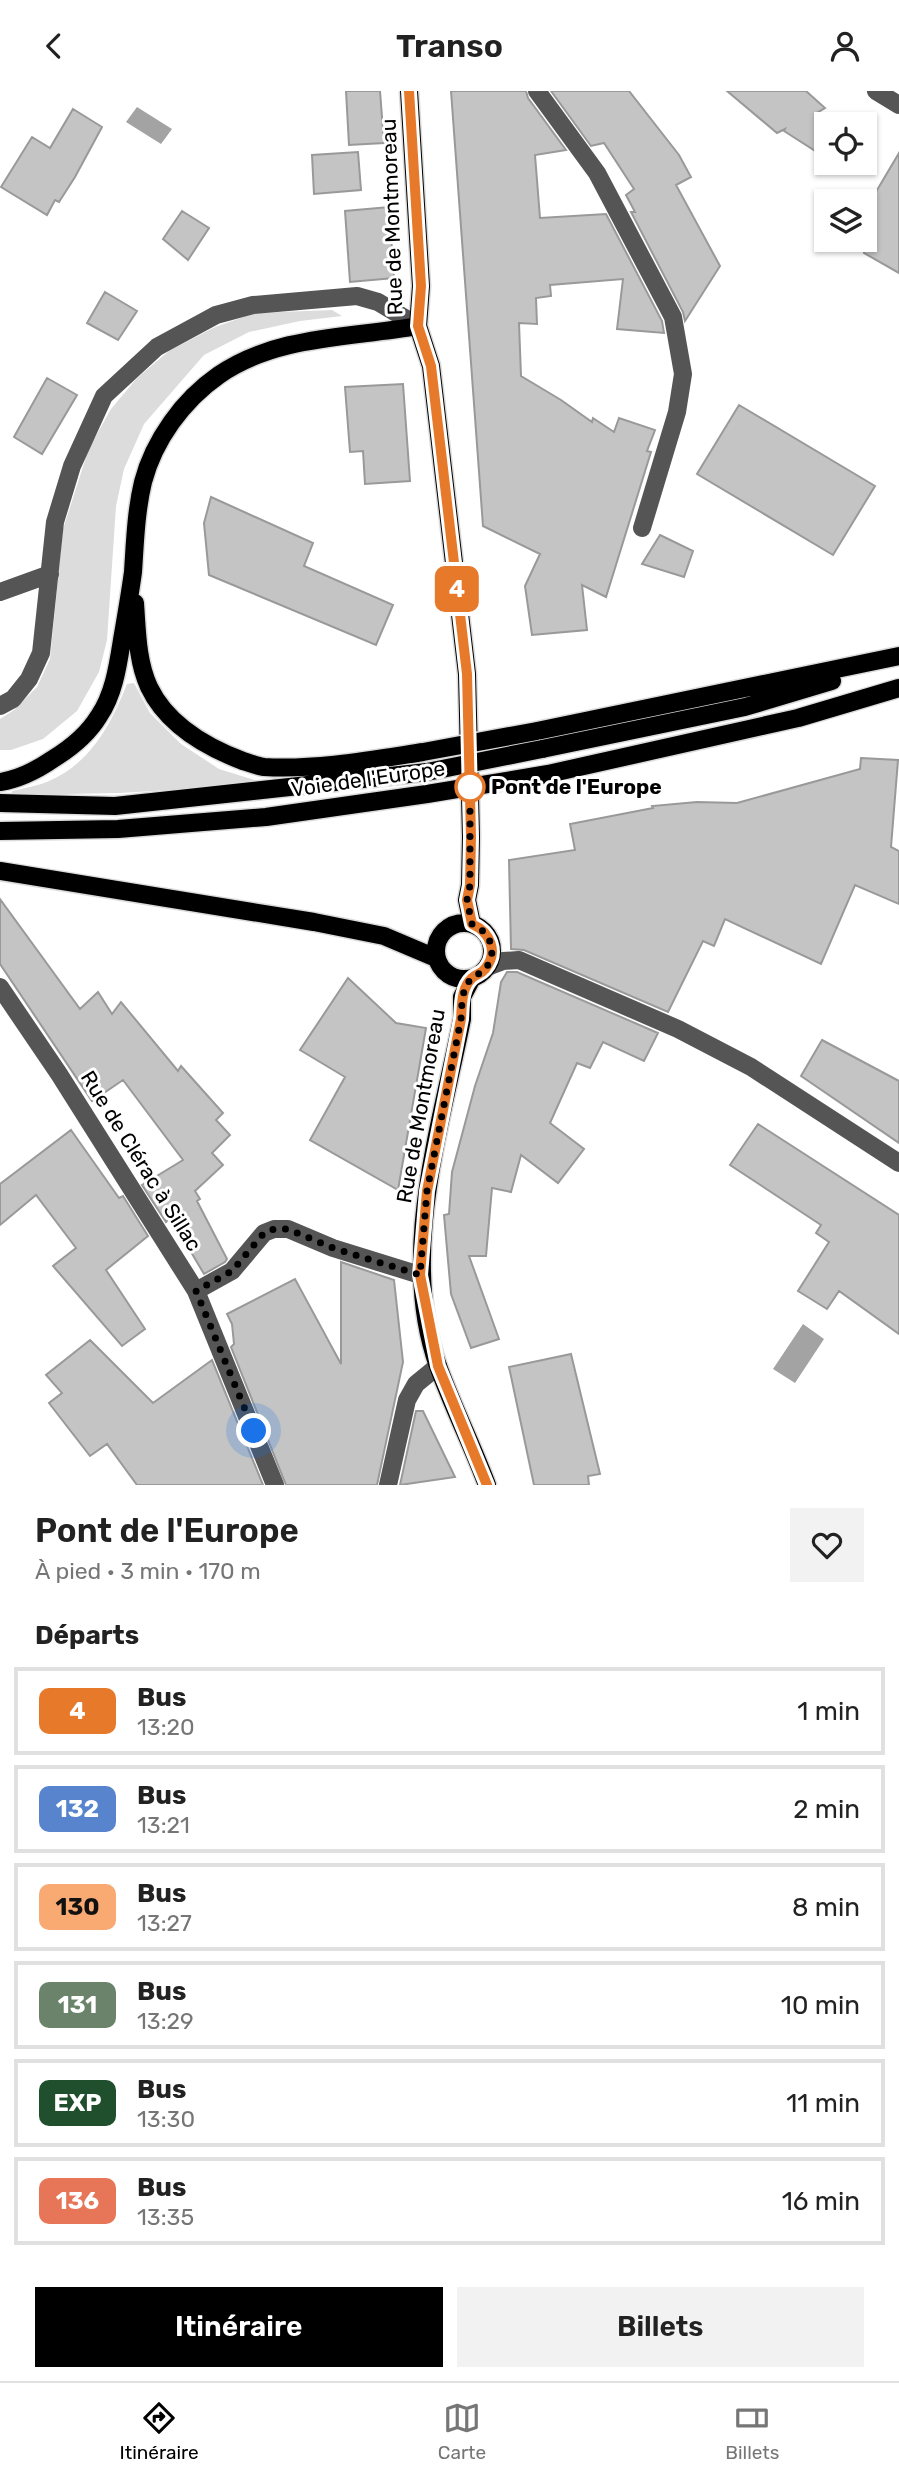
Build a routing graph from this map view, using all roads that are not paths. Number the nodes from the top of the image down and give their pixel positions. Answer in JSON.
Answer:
{"nodes":[{"id":1,"x":409,"y":91,"type":"edge"},
{"id":2,"x":537,"y":91,"type":"edge"},
{"id":3,"x":876,"y":91,"type":"edge"},
{"id":4,"x":899,"y":105,"type":"edge"},
{"id":5,"x":418,"y":326,"type":"junction"},
{"id":6,"x":642,"y":528,"type":"dead end"},
{"id":7,"x":50,"y":574,"type":"junction"},
{"id":8,"x":132,"y":575,"type":"junction"},
{"id":9,"x":0,"y":592,"type":"edge"},
{"id":10,"x":899,"y":659,"type":"edge"},
{"id":11,"x":899,"y":688,"type":"edge"},
{"id":12,"x":0,"y":706,"type":"edge"},
{"id":13,"x":0,"y":782,"type":"edge"},
{"id":14,"x":0,"y":803,"type":"edge"},
{"id":15,"x":0,"y":831,"type":"edge"},
{"id":16,"x":0,"y":870,"type":"edge"},
{"id":17,"x":472,"y":924,"type":"junction"},
{"id":18,"x":436,"y":958,"type":"junction"},
{"id":19,"x":487,"y":967,"type":"junction"},
{"id":20,"x":472,"y":978,"type":"junction"},
{"id":21,"x":0,"y":987,"type":"edge"},
{"id":22,"x":899,"y":1163,"type":"edge"},
{"id":23,"x":420,"y":1275,"type":"junction"},
{"id":24,"x":196,"y":1291,"type":"junction"},
{"id":25,"x":438,"y":1366,"type":"junction"},
{"id":26,"x":275,"y":1485,"type":"edge"},
{"id":27,"x":388,"y":1485,"type":"edge"},
{"id":28,"x":487,"y":1485,"type":"edge"}],
"edges":[{"from":1,"to":5,"type":"main road","name":"Rue de Montmoreau"},
{"from":2,"to":6,"type":"street"},
{"from":3,"to":4,"type":"street"},
{"from":5,"to":7,"type":"street"},
{"from":5,"to":8,"type":"main road"},
{"from":5,"to":17,"type":"main road","name":"Rue de Montmoreau"},
{"from":7,"to":9,"type":"street"},
{"from":7,"to":12,"type":"street"},
{"from":8,"to":10,"type":"main road","name":"Voie de l'Europe","bridge":true},
{"from":8,"to":13,"type":"main road"},
{"from":10,"to":14,"type":"main road","name":"Voie de l'Europe","bridge":true},
{"from":11,"to":15,"type":"main road","name":"Voie de l'Europe","bridge":true},
{"from":16,"to":18,"type":"main road"},
{"from":17,"to":18,"type":"main road"},
{"from":17,"to":19,"type":"main road"},
{"from":18,"to":20,"type":"main road"},
{"from":19,"to":20,"type":"main road"},
{"from":19,"to":22,"type":"street"},
{"from":20,"to":23,"type":"main road","name":"Rue de Montmoreau"},
{"from":21,"to":24,"type":"street","name":"Rue de Clérac à Sillac"},
{"from":23,"to":24,"type":"street"},
{"from":23,"to":25,"type":"main road","name":"Rue de Montmoreau"},
{"from":24,"to":26,"type":"street","name":"Rue de Clérac à Sillac"},
{"from":25,"to":27,"type":"street"},
{"from":25,"to":28,"type":"main road","name":"Rue de Montmoreau"}]}
